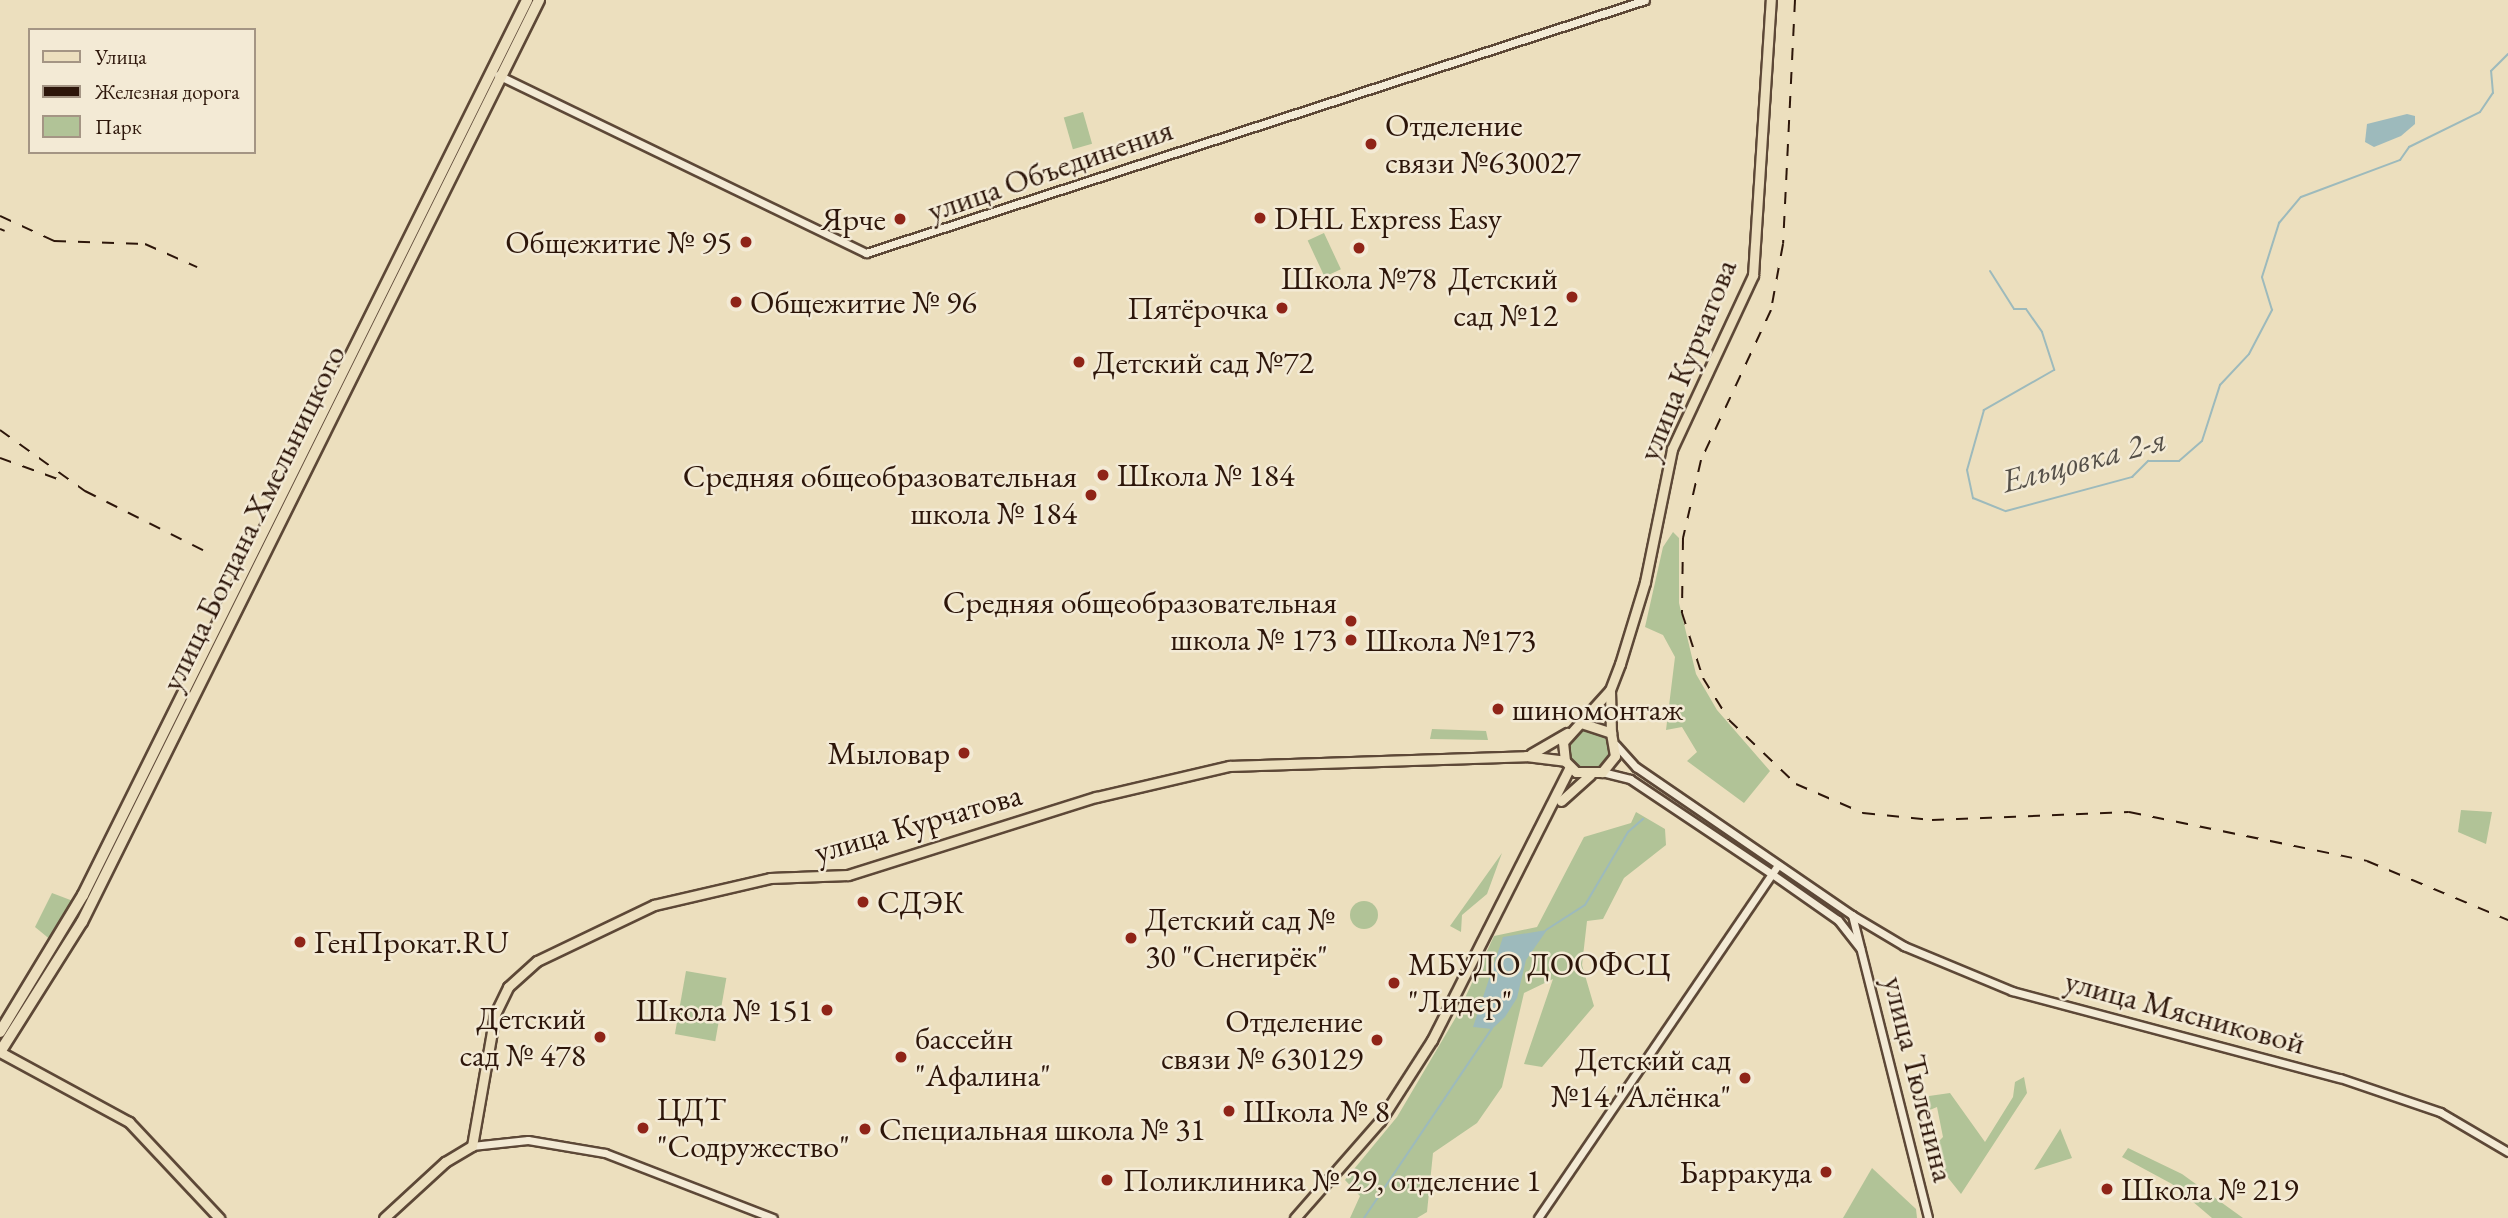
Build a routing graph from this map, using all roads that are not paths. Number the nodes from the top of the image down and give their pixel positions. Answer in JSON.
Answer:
{"nodes":[{"id":1,"x":527,"y":0,"type":"edge"},
{"id":2,"x":539,"y":0,"type":"edge"},
{"id":3,"x":1645,"y":0,"type":"edge"},
{"id":4,"x":1771,"y":0,"type":"edge"},
{"id":5,"x":491,"y":72,"type":"junction"},
{"id":6,"x":501,"y":77,"type":"junction"},
{"id":7,"x":1610,"y":690,"type":"junction"},
{"id":8,"x":1581,"y":723,"type":"junction"},
{"id":9,"x":1567,"y":733,"type":"junction"},
{"id":10,"x":1611,"y":733,"type":"junction"},
{"id":11,"x":1616,"y":745,"type":"junction"},
{"id":12,"x":1526,"y":756,"type":"junction"},
{"id":13,"x":1567,"y":764,"type":"junction"},
{"id":14,"x":1602,"y":772,"type":"junction"},
{"id":15,"x":1590,"y":775,"type":"junction"},
{"id":16,"x":1554,"y":807,"type":"junction"},
{"id":17,"x":1778,"y":865,"type":"junction"},
{"id":18,"x":1772,"y":874,"type":"junction"},
{"id":19,"x":1852,"y":915,"type":"junction"},
{"id":20,"x":71,"y":917,"type":"junction"},
{"id":21,"x":82,"y":922,"type":"junction"},
{"id":22,"x":1862,"y":951,"type":"junction"},
{"id":23,"x":0,"y":1032,"type":"edge"},
{"id":24,"x":0,"y":1052,"type":"edge"},
{"id":25,"x":472,"y":1146,"type":"junction"},
{"id":26,"x":2508,"y":1152,"type":"edge"},
{"id":27,"x":219,"y":1218,"type":"edge"},
{"id":28,"x":384,"y":1218,"type":"edge"},
{"id":29,"x":773,"y":1218,"type":"edge"},
{"id":30,"x":1294,"y":1218,"type":"edge"},
{"id":31,"x":1538,"y":1218,"type":"edge"},
{"id":32,"x":1928,"y":1218,"type":"edge"}],
"edges":[{"from":1,"to":5,"type":"highway","name":"улица Богдана Хмельницкого"},
{"from":2,"to":6,"type":"highway","name":"улица Богдана Хмельницкого"},
{"from":3,"to":6,"type":"street","name":"улица Объединения"},
{"from":4,"to":7,"type":"main road","name":"улица Курчатова"},
{"from":5,"to":6,"type":"street","name":"улица Объединения"},
{"from":5,"to":20,"type":"highway","name":"улица Богдана Хмельницкого"},
{"from":6,"to":21,"type":"highway","name":"улица Богдана Хмельницкого"},
{"from":7,"to":8,"type":"main road","name":"улица Курчатова"},
{"from":7,"to":10,"type":"main road","name":"улица Курчатова"},
{"from":8,"to":9,"type":"main road"},
{"from":8,"to":10,"type":"main road"},
{"from":9,"to":12,"type":"main road"},
{"from":9,"to":13,"type":"main road"},
{"from":10,"to":11,"type":"main road"},
{"from":11,"to":14,"type":"main road"},
{"from":11,"to":17,"type":"street","name":"улица Мясниковой"},
{"from":12,"to":13,"type":"main road","name":"улица Курчатова"},
{"from":12,"to":25,"type":"main road","name":"улица Курчатова"},
{"from":13,"to":15,"type":"main road"},
{"from":13,"to":16,"type":"main road"},
{"from":14,"to":15,"type":"main road"},
{"from":14,"to":18,"type":"street"},
{"from":15,"to":16,"type":"main road"},
{"from":16,"to":30,"type":"main road"},
{"from":17,"to":18,"type":"street"},
{"from":17,"to":19,"type":"street","name":"улица Мясниковой"},
{"from":18,"to":22,"type":"street"},
{"from":18,"to":31,"type":"street"},
{"from":19,"to":22,"type":"street"},
{"from":19,"to":26,"type":"street","name":"улица Мясниковой"},
{"from":20,"to":21,"type":"highway"},
{"from":20,"to":23,"type":"highway","name":"улица Богдана Хмельницкого"},
{"from":21,"to":24,"type":"highway","name":"улица Богдана Хмельницкого"},
{"from":22,"to":32,"type":"street","name":"улица Тюленина"},
{"from":24,"to":27,"type":"main road"},
{"from":25,"to":28,"type":"main road"},
{"from":25,"to":29,"type":"street"}]}
